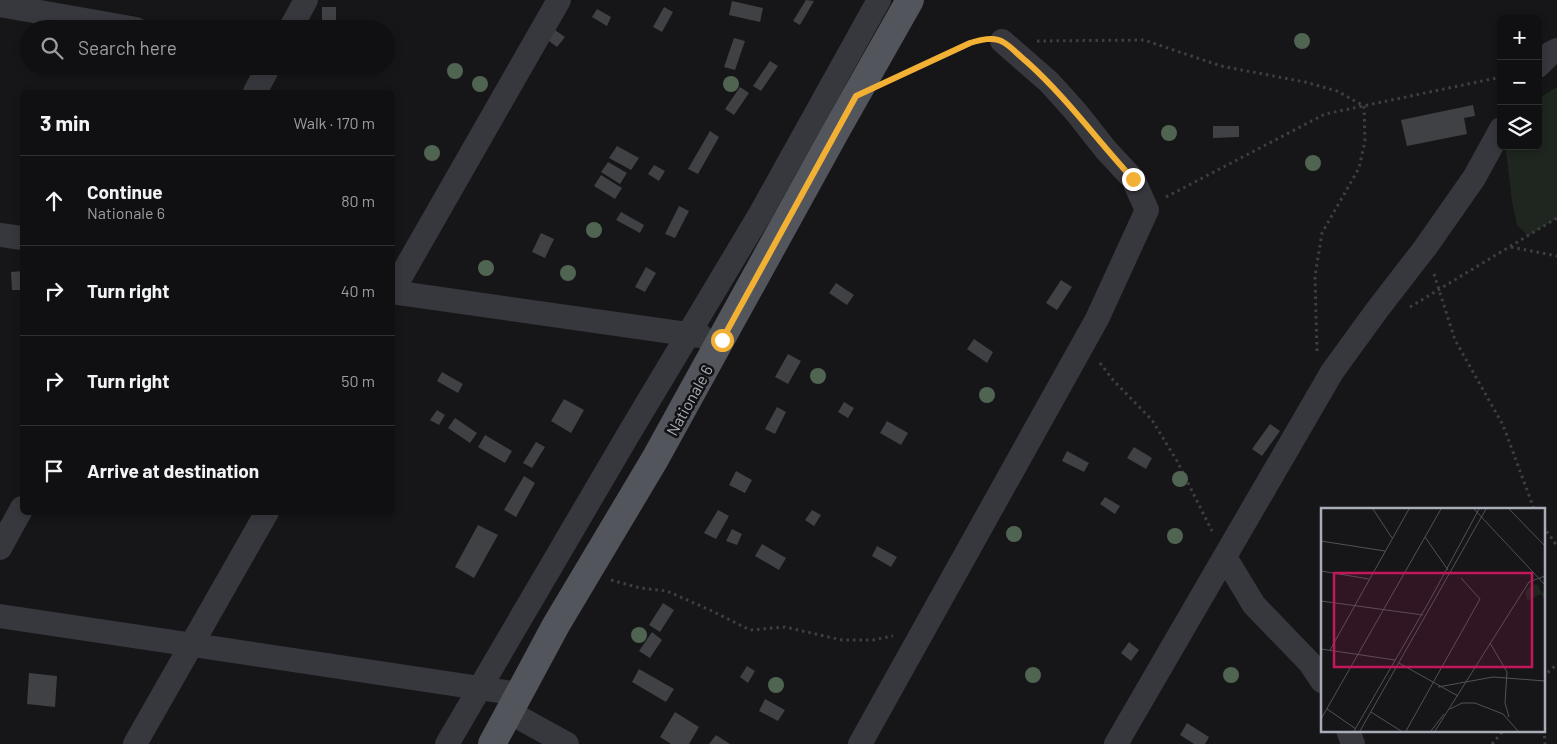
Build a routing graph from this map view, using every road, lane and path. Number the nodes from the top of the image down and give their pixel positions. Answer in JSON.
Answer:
{"nodes":[{"id":1,"x":306,"y":0,"type":"edge"},
{"id":2,"x":559,"y":0,"type":"edge"},
{"id":3,"x":879,"y":0,"type":"edge"},
{"id":4,"x":910,"y":0,"type":"edge"},
{"id":5,"x":0,"y":5,"type":"edge"},
{"id":6,"x":85,"y":20,"type":"edge"},
{"id":7,"x":295,"y":20,"type":"edge"},
{"id":8,"x":1002,"y":41,"type":"junction"},
{"id":9,"x":1557,"y":50,"type":"edge"},
{"id":10,"x":1542,"y":62,"type":"edge"},
{"id":11,"x":264,"y":75,"type":"edge"},
{"id":12,"x":1497,"y":78,"type":"edge"},
{"id":13,"x":891,"y":79,"type":"dead end"},
{"id":14,"x":256,"y":90,"type":"edge"},
{"id":15,"x":1364,"y":106,"type":"junction"},
{"id":16,"x":1497,"y":136,"type":"edge"},
{"id":17,"x":1148,"y":210,"type":"junction"},
{"id":18,"x":1557,"y":218,"type":"edge"},
{"id":19,"x":0,"y":235,"type":"edge"},
{"id":20,"x":20,"y":238,"type":"edge"},
{"id":21,"x":1511,"y":247,"type":"junction"},
{"id":22,"x":1425,"y":248,"type":"junction"},
{"id":23,"x":1557,"y":256,"type":"edge"},
{"id":24,"x":395,"y":287,"type":"edge"},
{"id":25,"x":1439,"y":289,"type":"junction"},
{"id":26,"x":395,"y":292,"type":"edge"},
{"id":27,"x":1407,"y":309,"type":"dead end"},
{"id":28,"x":688,"y":334,"type":"junction"},
{"id":29,"x":722,"y":340,"type":"junction"},
{"id":30,"x":1317,"y":355,"type":"dead end"},
{"id":31,"x":1099,"y":362,"type":"dead end"},
{"id":32,"x":1534,"y":508,"type":"edge"},
{"id":33,"x":20,"y":512,"type":"edge"},
{"id":34,"x":265,"y":515,"type":"edge"},
{"id":35,"x":1544,"y":527,"type":"edge"},
{"id":36,"x":1557,"y":546,"type":"edge"},
{"id":37,"x":0,"y":548,"type":"edge"},
{"id":38,"x":1224,"y":556,"type":"junction"},
{"id":39,"x":587,"y":574,"type":"junction"},
{"id":40,"x":0,"y":616,"type":"edge"},
{"id":41,"x":925,"y":628,"type":"junction"},
{"id":42,"x":192,"y":645,"type":"junction"},
{"id":43,"x":1557,"y":664,"type":"edge"},
{"id":44,"x":1544,"y":677,"type":"edge"},
{"id":45,"x":1321,"y":680,"type":"edge"},
{"id":46,"x":480,"y":687,"type":"junction"},
{"id":47,"x":514,"y":703,"type":"junction"},
{"id":48,"x":1544,"y":727,"type":"edge"},
{"id":49,"x":1349,"y":732,"type":"edge"},
{"id":50,"x":1502,"y":732,"type":"edge"},
{"id":51,"x":135,"y":744,"type":"edge"},
{"id":52,"x":447,"y":744,"type":"edge"},
{"id":53,"x":492,"y":744,"type":"edge"},
{"id":54,"x":567,"y":744,"type":"edge"},
{"id":55,"x":860,"y":744,"type":"edge"},
{"id":56,"x":1116,"y":744,"type":"edge"},
{"id":57,"x":1353,"y":744,"type":"edge"},
{"id":58,"x":1492,"y":744,"type":"edge"},
{"id":59,"x":1545,"y":744,"type":"edge"}],
"edges":[{"from":1,"to":7,"type":"street"},
{"from":2,"to":24,"type":"street"},
{"from":3,"to":28,"type":"street"},
{"from":4,"to":29,"type":"main road","name":"Nationale 6"},
{"from":5,"to":6,"type":"street"},
{"from":8,"to":13,"type":"path"},
{"from":8,"to":15,"type":"path"},
{"from":8,"to":17,"type":"street"},
{"from":9,"to":10,"type":"street"},
{"from":11,"to":14,"type":"street"},
{"from":12,"to":15,"type":"path"},
{"from":15,"to":17,"type":"path"},
{"from":15,"to":30,"type":"path"},
{"from":16,"to":22,"type":"street"},
{"from":17,"to":41,"type":"street"},
{"from":18,"to":21,"type":"path"},
{"from":19,"to":20,"type":"street"},
{"from":21,"to":23,"type":"path"},
{"from":21,"to":25,"type":"path"},
{"from":22,"to":25,"type":"path"},
{"from":22,"to":38,"type":"street"},
{"from":25,"to":27,"type":"path"},
{"from":25,"to":32,"type":"path"},
{"from":26,"to":28,"type":"street"},
{"from":28,"to":29,"type":"street"},
{"from":28,"to":46,"type":"street"},
{"from":29,"to":39,"type":"main road","name":"Nationale 6"},
{"from":31,"to":38,"type":"path"},
{"from":33,"to":37,"type":"street"},
{"from":34,"to":42,"type":"street"},
{"from":35,"to":36,"type":"path"},
{"from":38,"to":45,"type":"street"},
{"from":38,"to":56,"type":"street"},
{"from":39,"to":41,"type":"path"},
{"from":39,"to":47,"type":"main road","name":"Nationale 6"},
{"from":40,"to":42,"type":"street"},
{"from":41,"to":55,"type":"street"},
{"from":42,"to":46,"type":"street"},
{"from":42,"to":51,"type":"street"},
{"from":43,"to":44,"type":"path"},
{"from":46,"to":47,"type":"street"},
{"from":46,"to":52,"type":"street"},
{"from":47,"to":53,"type":"main road","name":"Nationale 6"},
{"from":47,"to":54,"type":"street"},
{"from":48,"to":59,"type":"path"},
{"from":49,"to":57,"type":"street"},
{"from":50,"to":58,"type":"path"}]}
